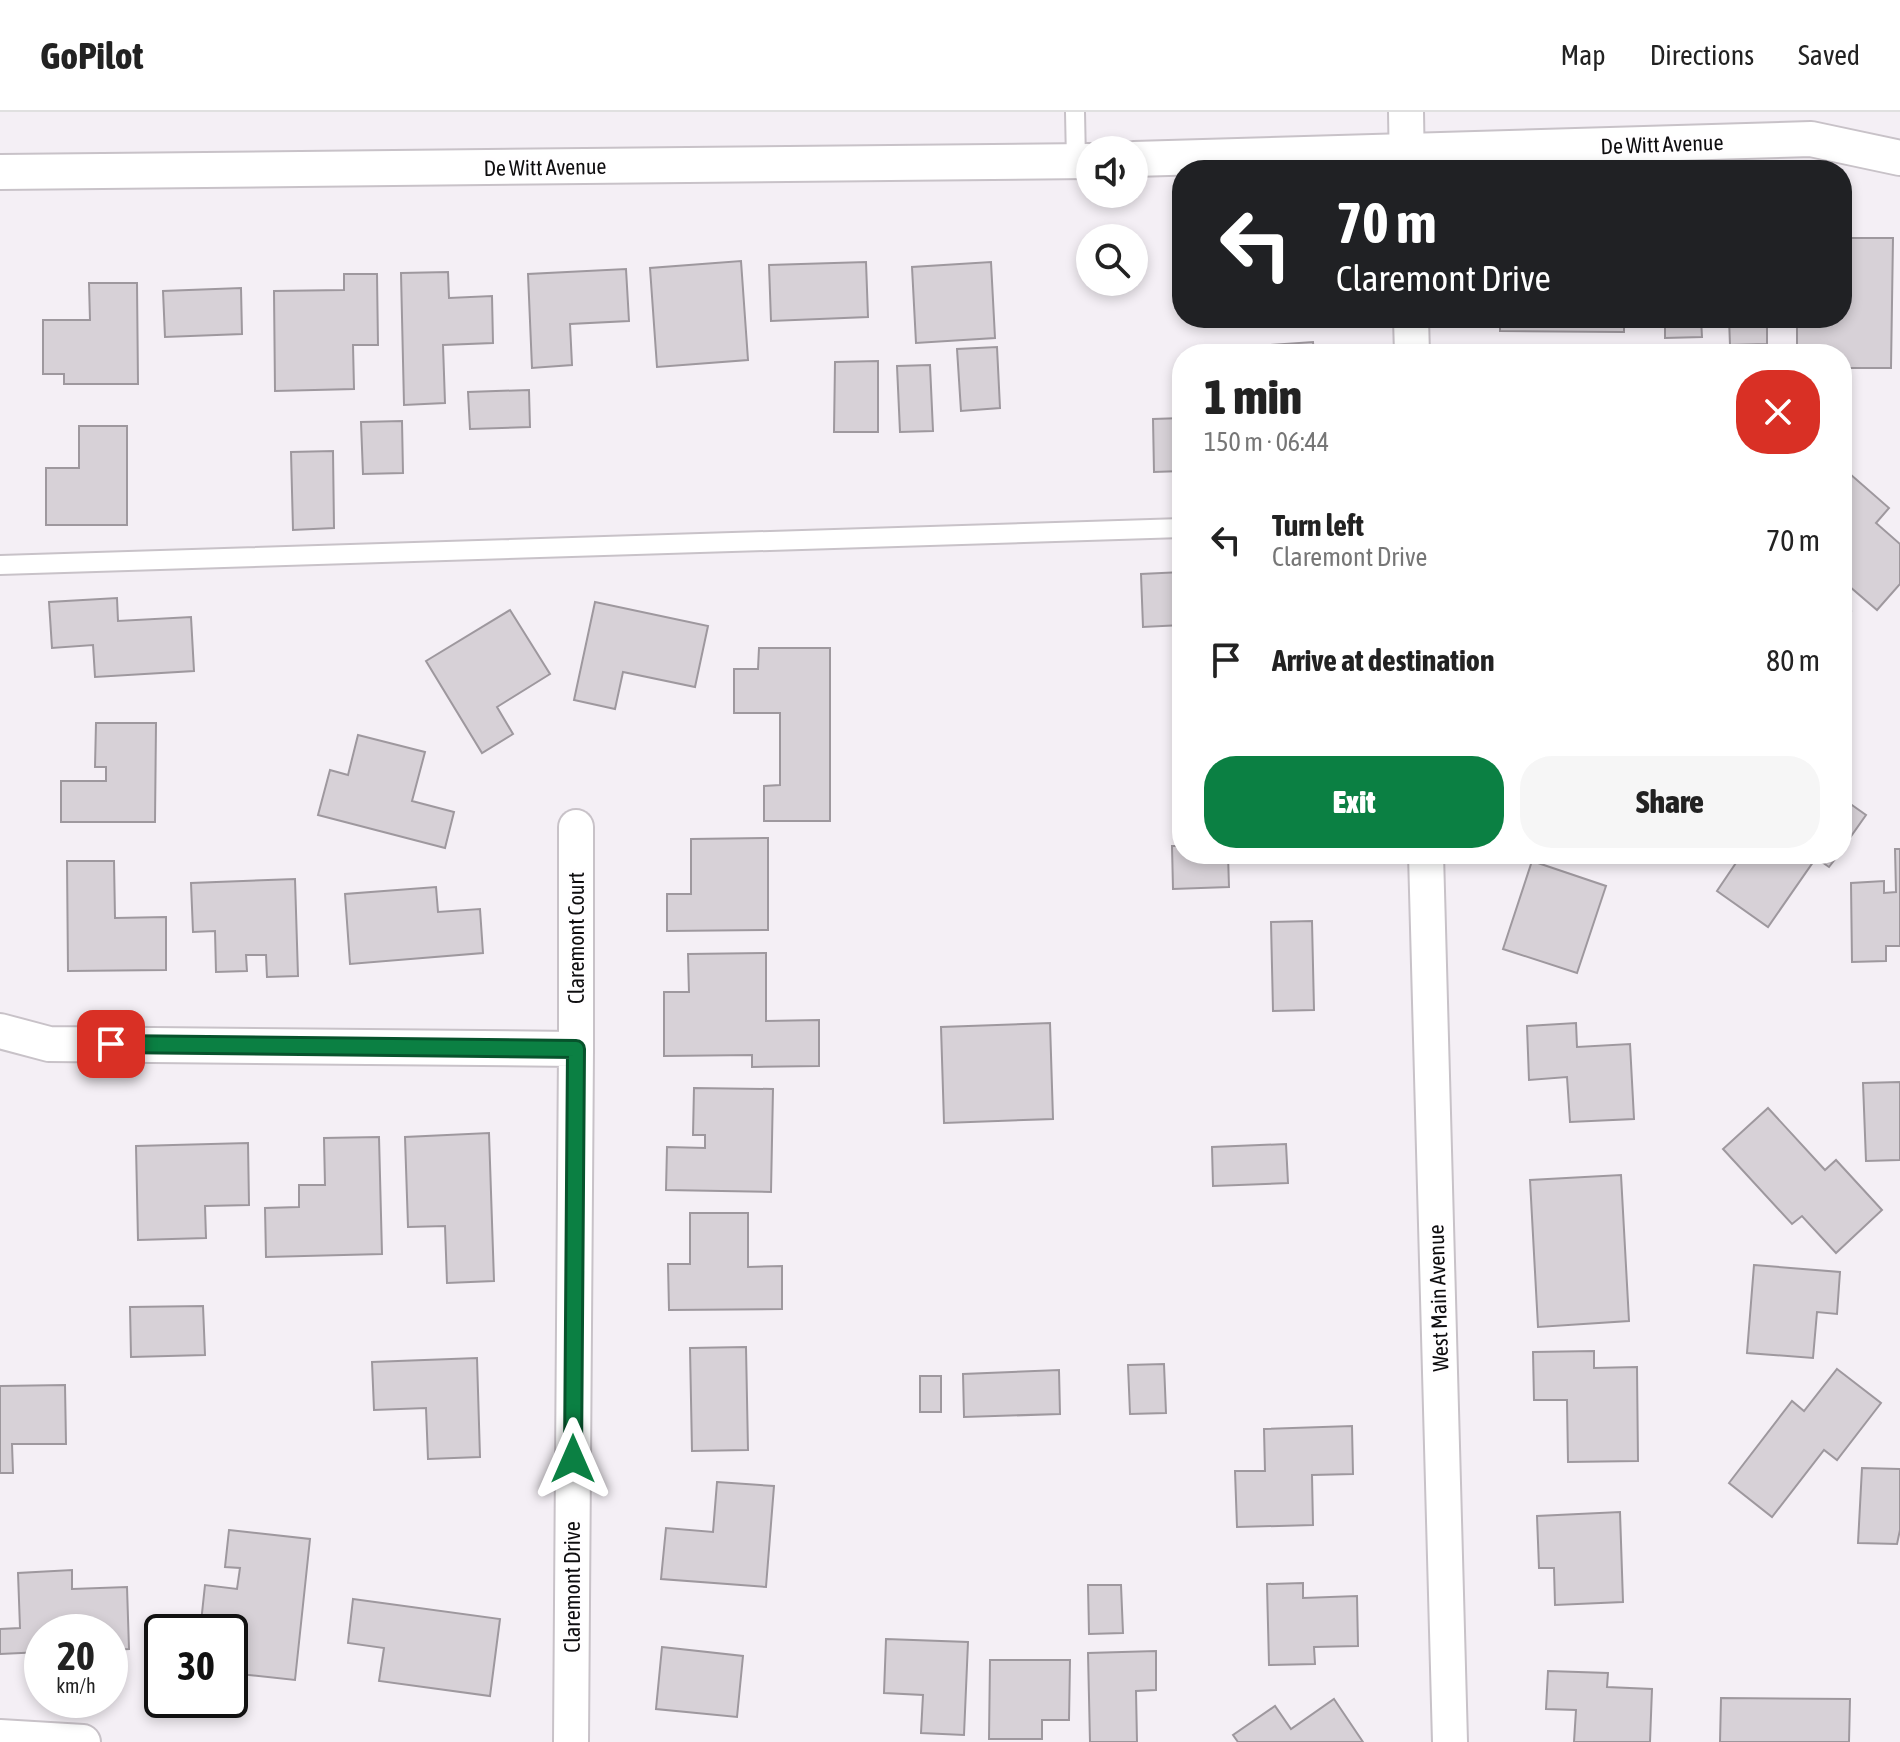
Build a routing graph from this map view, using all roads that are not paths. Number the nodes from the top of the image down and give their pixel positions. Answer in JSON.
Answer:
{"nodes":[{"id":1,"x":1075,"y":112,"type":"edge"},
{"id":2,"x":1406,"y":112,"type":"edge"},
{"id":3,"x":1079,"y":136,"type":"edge"},
{"id":4,"x":1900,"y":158,"type":"edge"},
{"id":5,"x":1148,"y":159,"type":"edge"},
{"id":6,"x":1270,"y":160,"type":"edge"},
{"id":7,"x":1407,"y":160,"type":"edge"},
{"id":8,"x":1425,"y":160,"type":"edge"},
{"id":9,"x":1076,"y":161,"type":"edge"},
{"id":10,"x":0,"y":172,"type":"edge"},
{"id":11,"x":1172,"y":528,"type":"edge"},
{"id":12,"x":0,"y":565,"type":"edge"},
{"id":13,"x":576,"y":827,"type":"dead end"},
{"id":14,"x":1426,"y":864,"type":"edge"},
{"id":15,"x":0,"y":1031,"type":"edge"},
{"id":16,"x":576,"y":1049,"type":"junction"},
{"id":17,"x":0,"y":1737,"type":"edge"},
{"id":18,"x":66,"y":1742,"type":"edge"},
{"id":19,"x":571,"y":1742,"type":"edge"},
{"id":20,"x":1450,"y":1742,"type":"edge"}],
"edges":[{"from":1,"to":3,"type":"lane"},
{"from":2,"to":7,"type":"street"},
{"from":4,"to":8,"type":"street","name":"De Witt Avenue"},
{"from":5,"to":6,"type":"street","name":"De Witt Avenue"},
{"from":9,"to":10,"type":"street","name":"De Witt Avenue"},
{"from":11,"to":12,"type":"lane"},
{"from":13,"to":16,"type":"street","name":"Claremont Court"},
{"from":14,"to":20,"type":"street","name":"West Main Avenue"},
{"from":15,"to":16,"type":"street"},
{"from":16,"to":19,"type":"street","name":"Claremont Drive"},
{"from":17,"to":18,"type":"street"}]}
